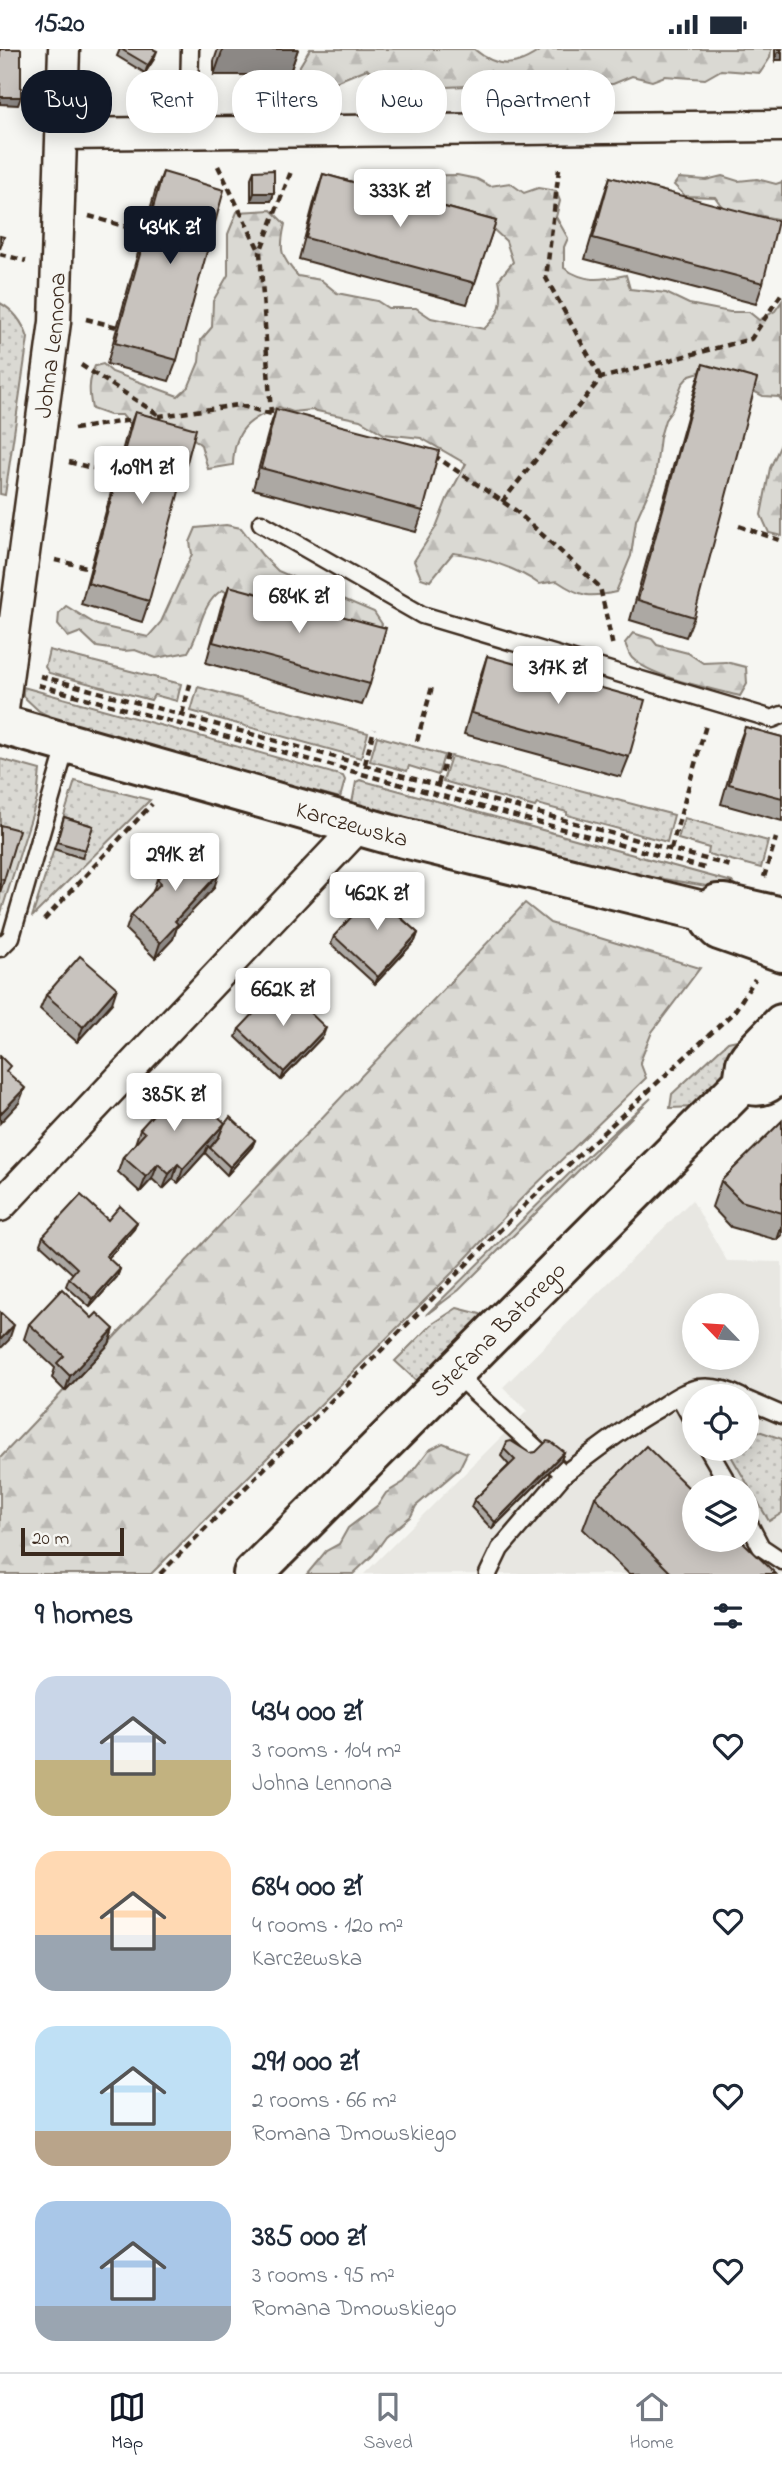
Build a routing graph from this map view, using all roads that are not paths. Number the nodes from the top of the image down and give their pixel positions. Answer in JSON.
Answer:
{"nodes":[{"id":1,"x":64,"y":49,"type":"edge"},
{"id":2,"x":190,"y":49,"type":"edge"},
{"id":3,"x":782,"y":126,"type":"edge"},
{"id":4,"x":63,"y":134,"type":"junction"},
{"id":5,"x":188,"y":134,"type":"junction"},
{"id":6,"x":261,"y":523,"type":"dead end"},
{"id":7,"x":782,"y":715,"type":"edge"},
{"id":8,"x":0,"y":724,"type":"edge"},
{"id":9,"x":67,"y":743,"type":"junction"},
{"id":10,"x":359,"y":826,"type":"junction"},
{"id":11,"x":707,"y":912,"type":"junction"},
{"id":12,"x":782,"y":917,"type":"edge"},
{"id":13,"x":0,"y":948,"type":"edge"},
{"id":14,"x":770,"y":963,"type":"edge"},
{"id":15,"x":782,"y":1024,"type":"edge"},
{"id":16,"x":782,"y":1069,"type":"edge"},
{"id":17,"x":743,"y":1083,"type":"junction"},
{"id":18,"x":0,"y":1206,"type":"edge"},
{"id":19,"x":454,"y":1373,"type":"junction"},
{"id":20,"x":682,"y":1395,"type":"edge"},
{"id":21,"x":679,"y":1396,"type":"junction"},
{"id":22,"x":682,"y":1401,"type":"edge"},
{"id":23,"x":759,"y":1405,"type":"edge"},
{"id":24,"x":782,"y":1415,"type":"edge"},
{"id":25,"x":564,"y":1474,"type":"junction"},
{"id":26,"x":759,"y":1543,"type":"edge"},
{"id":27,"x":782,"y":1561,"type":"edge"},
{"id":28,"x":254,"y":1573,"type":"edge"},
{"id":29,"x":488,"y":1574,"type":"edge"}],
"edges":[{"from":1,"to":4,"type":"street","name":"Johna Lennona"},
{"from":2,"to":5,"type":"lane"},
{"from":3,"to":5,"type":"street"},
{"from":4,"to":5,"type":"street"},
{"from":4,"to":8,"type":"street","name":"Johna Lennona"},
{"from":6,"to":7,"type":"lane"},
{"from":8,"to":9,"type":"main road","name":"Karczewska"},
{"from":9,"to":10,"type":"main road","name":"Karczewska"},
{"from":9,"to":13,"type":"lane"},
{"from":10,"to":11,"type":"main road","name":"Karczewska"},
{"from":10,"to":18,"type":"street"},
{"from":11,"to":12,"type":"main road","name":"Karczewska"},
{"from":11,"to":14,"type":"main road","name":"Karczewska"},
{"from":15,"to":17,"type":"main road","name":"Stefana Batorego"},
{"from":16,"to":17,"type":"main road"},
{"from":17,"to":19,"type":"main road","name":"Stefana Batorego"},
{"from":19,"to":25,"type":"lane"},
{"from":19,"to":28,"type":"main road","name":"Stefana Batorego"},
{"from":20,"to":21,"type":"lane"},
{"from":21,"to":22,"type":"lane"},
{"from":21,"to":25,"type":"lane"},
{"from":23,"to":24,"type":"lane"},
{"from":25,"to":29,"type":"lane"},
{"from":26,"to":27,"type":"lane"}]}
